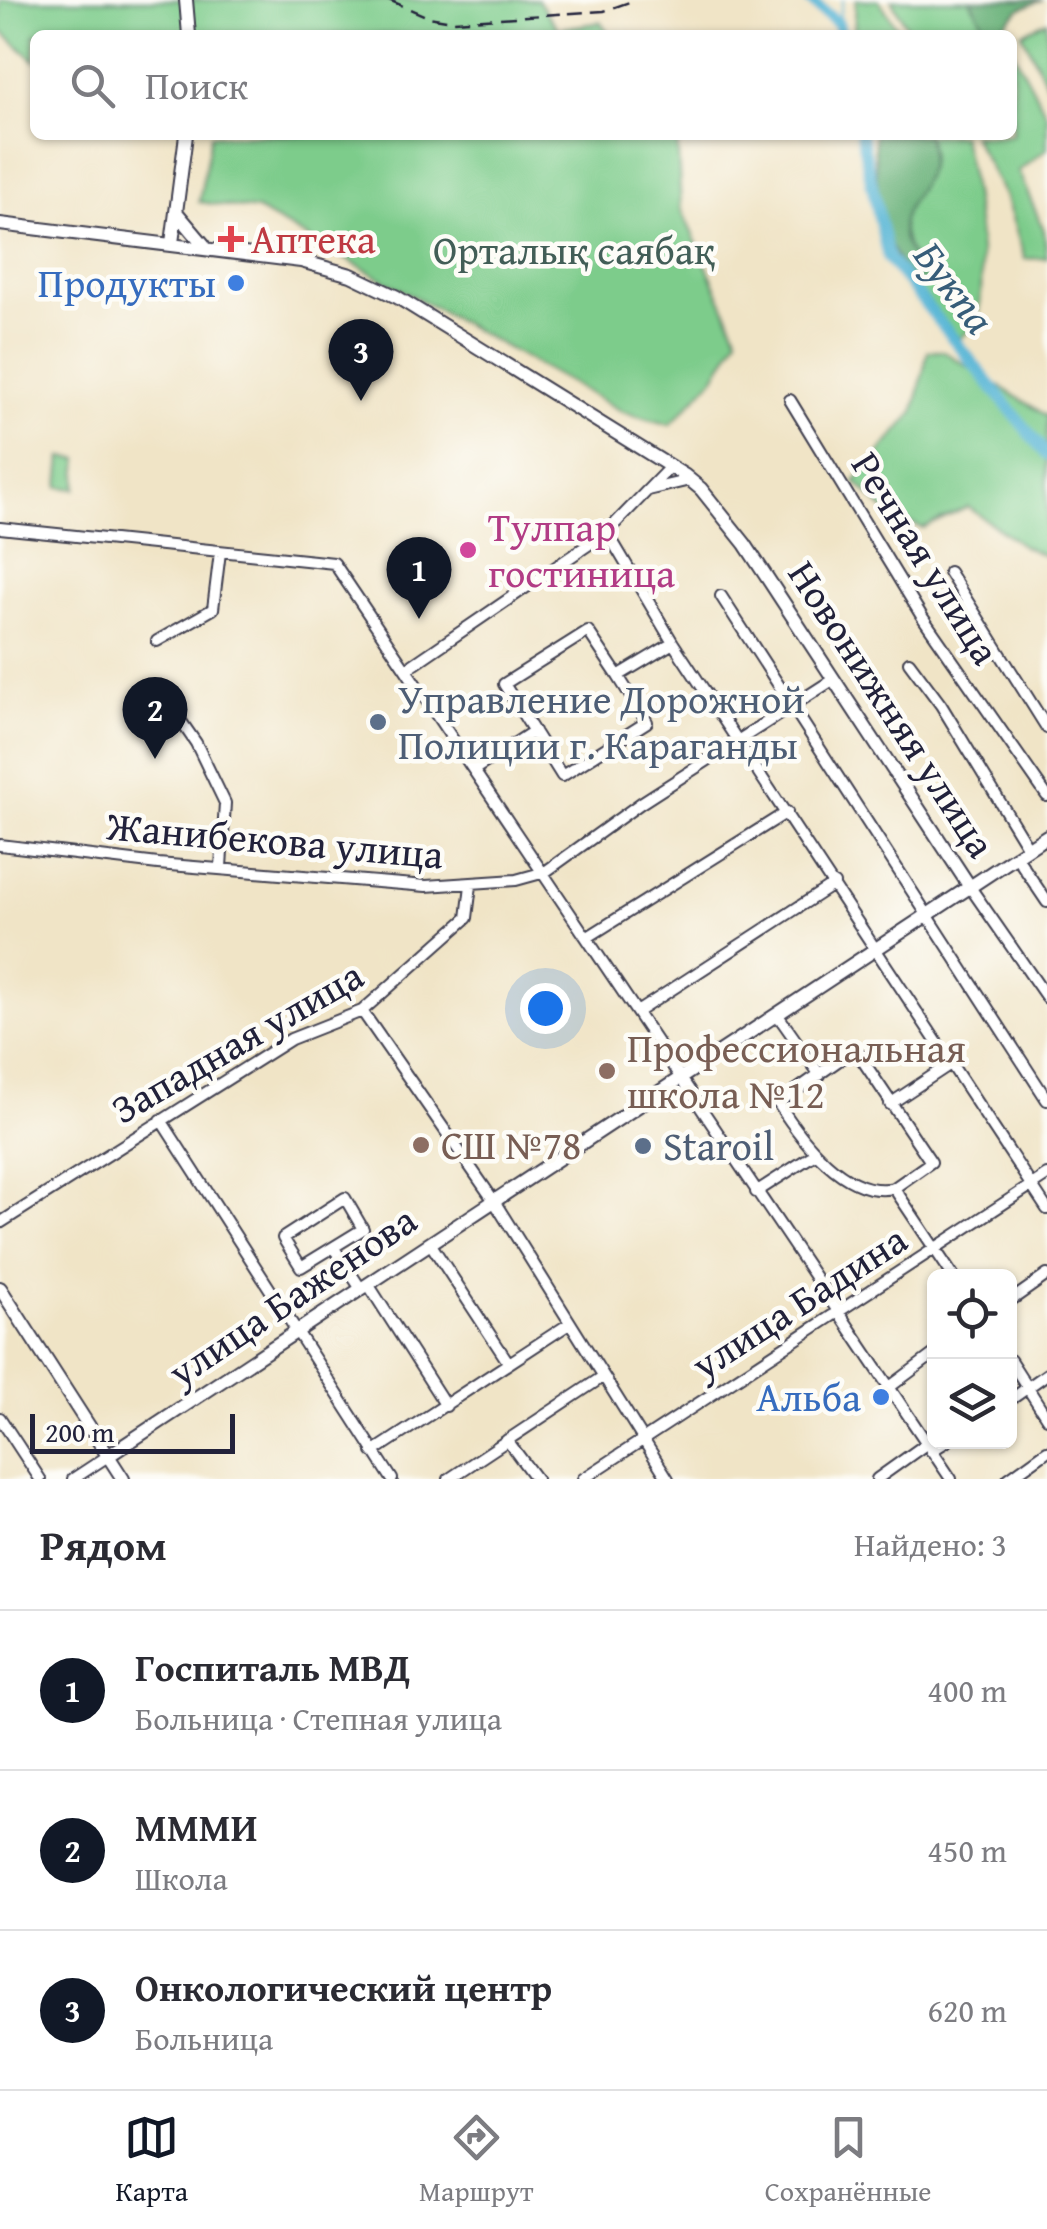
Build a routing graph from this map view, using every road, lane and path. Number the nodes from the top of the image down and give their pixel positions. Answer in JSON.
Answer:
{"nodes":[{"id":1,"x":186,"y":0,"type":"edge"},
{"id":2,"x":189,"y":30,"type":"edge"},
{"id":3,"x":185,"y":140,"type":"edge"},
{"id":4,"x":176,"y":215,"type":"junction"},
{"id":5,"x":0,"y":224,"type":"edge"},
{"id":6,"x":146,"y":239,"type":"junction"},
{"id":7,"x":172,"y":243,"type":"junction"},
{"id":8,"x":199,"y":246,"type":"junction"},
{"id":9,"x":790,"y":400,"type":"dead end"},
{"id":10,"x":670,"y":467,"type":"junction"},
{"id":11,"x":690,"y":480,"type":"junction"},
{"id":12,"x":647,"y":490,"type":"junction"},
{"id":13,"x":0,"y":528,"type":"edge"},
{"id":14,"x":607,"y":532,"type":"junction"},
{"id":15,"x":220,"y":552,"type":"junction"},
{"id":16,"x":949,"y":572,"type":"dead end"},
{"id":17,"x":720,"y":596,"type":"dead end"},
{"id":18,"x":157,"y":641,"type":"dead end"},
{"id":19,"x":672,"y":643,"type":"junction"},
{"id":20,"x":908,"y":662,"type":"dead end"},
{"id":21,"x":408,"y":668,"type":"junction"},
{"id":22,"x":618,"y":676,"type":"junction"},
{"id":23,"x":834,"y":679,"type":"junction"},
{"id":24,"x":158,"y":688,"type":"dead end"},
{"id":25,"x":792,"y":706,"type":"junction"},
{"id":26,"x":1047,"y":728,"type":"edge"},
{"id":27,"x":534,"y":731,"type":"junction"},
{"id":28,"x":740,"y":741,"type":"junction"},
{"id":29,"x":475,"y":769,"type":"junction"},
{"id":30,"x":1047,"y":796,"type":"edge"},
{"id":31,"x":787,"y":812,"type":"junction"},
{"id":32,"x":1047,"y":836,"type":"edge"},
{"id":33,"x":0,"y":845,"type":"edge"},
{"id":34,"x":1022,"y":852,"type":"junction"},
{"id":35,"x":221,"y":868,"type":"junction"},
{"id":36,"x":545,"y":872,"type":"junction"},
{"id":37,"x":834,"y":884,"type":"junction"},
{"id":38,"x":471,"y":885,"type":"junction"},
{"id":39,"x":970,"y":887,"type":"junction"},
{"id":40,"x":1047,"y":902,"type":"edge"},
{"id":41,"x":925,"y":916,"type":"junction"},
{"id":42,"x":588,"y":937,"type":"junction"},
{"id":43,"x":875,"y":949,"type":"junction"},
{"id":44,"x":1047,"y":998,"type":"edge"},
{"id":45,"x":362,"y":1011,"type":"junction"},
{"id":46,"x":637,"y":1012,"type":"junction"},
{"id":47,"x":777,"y":1014,"type":"junction"},
{"id":48,"x":952,"y":1063,"type":"junction"},
{"id":49,"x":820,"y":1075,"type":"junction"},
{"id":50,"x":680,"y":1078,"type":"junction"},
{"id":51,"x":1047,"y":1100,"type":"edge"},
{"id":52,"x":890,"y":1104,"type":"junction"},
{"id":53,"x":161,"y":1120,"type":"junction"},
{"id":54,"x":815,"y":1154,"type":"junction"},
{"id":55,"x":1047,"y":1175,"type":"edge"},
{"id":56,"x":1032,"y":1185,"type":"junction"},
{"id":57,"x":894,"y":1188,"type":"junction"},
{"id":58,"x":756,"y":1192,"type":"junction"},
{"id":59,"x":494,"y":1200,"type":"junction"},
{"id":60,"x":1047,"y":1209,"type":"edge"},
{"id":61,"x":0,"y":1223,"type":"edge"},
{"id":62,"x":430,"y":1243,"type":"junction"},
{"id":63,"x":334,"y":1248,"type":"junction"},
{"id":64,"x":933,"y":1250,"type":"junction"},
{"id":65,"x":947,"y":1269,"type":"edge"},
{"id":66,"x":1047,"y":1275,"type":"edge"},
{"id":67,"x":364,"y":1286,"type":"junction"},
{"id":68,"x":0,"y":1288,"type":"edge"},
{"id":69,"x":1017,"y":1296,"type":"edge"},
{"id":70,"x":836,"y":1314,"type":"junction"},
{"id":71,"x":569,"y":1324,"type":"junction"},
{"id":72,"x":297,"y":1332,"type":"junction"},
{"id":73,"x":927,"y":1359,"type":"edge"},
{"id":74,"x":508,"y":1362,"type":"junction"},
{"id":75,"x":1017,"y":1372,"type":"edge"},
{"id":76,"x":1047,"y":1374,"type":"edge"},
{"id":77,"x":601,"y":1378,"type":"junction"},
{"id":78,"x":1027,"y":1388,"type":"junction"},
{"id":79,"x":887,"y":1389,"type":"junction"},
{"id":80,"x":1017,"y":1395,"type":"edge"},
{"id":81,"x":446,"y":1406,"type":"junction"},
{"id":82,"x":0,"y":1418,"type":"edge"},
{"id":83,"x":1047,"y":1418,"type":"edge"},
{"id":84,"x":506,"y":1440,"type":"junction"},
{"id":85,"x":642,"y":1441,"type":"junction"},
{"id":86,"x":927,"y":1445,"type":"edge"},
{"id":87,"x":927,"y":1449,"type":"edge"},
{"id":88,"x":930,"y":1449,"type":"edge"},
{"id":89,"x":1047,"y":1451,"type":"edge"},
{"id":90,"x":373,"y":1452,"type":"junction"},
{"id":91,"x":108,"y":1456,"type":"junction"},
{"id":92,"x":40,"y":1479,"type":"edge"},
{"id":93,"x":73,"y":1479,"type":"edge"},
{"id":94,"x":124,"y":1479,"type":"edge"},
{"id":95,"x":392,"y":1479,"type":"edge"},
{"id":96,"x":450,"y":1479,"type":"edge"},
{"id":97,"x":536,"y":1479,"type":"edge"},
{"id":98,"x":584,"y":1479,"type":"edge"},
{"id":99,"x":668,"y":1479,"type":"edge"},
{"id":100,"x":877,"y":1479,"type":"edge"},
{"id":101,"x":951,"y":1479,"type":"edge"},
{"id":102,"x":1008,"y":1479,"type":"edge"}],
"edges":[{"from":1,"to":2,"type":"main road"},
{"from":3,"to":4,"type":"main road"},
{"from":4,"to":6,"type":"main road"},
{"from":4,"to":7,"type":"main road"},
{"from":4,"to":8,"type":"main road"},
{"from":5,"to":6,"type":"main road","name":"Новонижняя улица"},
{"from":6,"to":7,"type":"main road","name":"Новонижняя улица"},
{"from":7,"to":8,"type":"main road","name":"Новонижняя улица"},
{"from":8,"to":10,"type":"main road","name":"Новонижняя улица"},
{"from":9,"to":30,"type":"street","name":"Речная улица"},
{"from":10,"to":11,"type":"main road","name":"Новонижняя улица"},
{"from":10,"to":12,"type":"street"},
{"from":11,"to":12,"type":"street"},
{"from":11,"to":23,"type":"main road","name":"Новонижняя улица"},
{"from":12,"to":14,"type":"street"},
{"from":13,"to":15,"type":"street"},
{"from":14,"to":19,"type":"street"},
{"from":14,"to":21,"type":"street"},
{"from":15,"to":18,"type":"street"},
{"from":15,"to":21,"type":"street"},
{"from":16,"to":26,"type":"street"},
{"from":17,"to":25,"type":"street"},
{"from":19,"to":22,"type":"street"},
{"from":19,"to":28,"type":"street"},
{"from":20,"to":34,"type":"street"},
{"from":21,"to":29,"type":"street"},
{"from":22,"to":27,"type":"street"},
{"from":22,"to":27,"type":"street"},
{"from":23,"to":25,"type":"street"},
{"from":23,"to":39,"type":"main road","name":"Новонижняя улица"},
{"from":24,"to":35,"type":"street"},
{"from":25,"to":28,"type":"street"},
{"from":25,"to":41,"type":"street"},
{"from":27,"to":29,"type":"street"},
{"from":28,"to":31,"type":"street"},
{"from":28,"to":36,"type":"street"},
{"from":29,"to":36,"type":"street"},
{"from":31,"to":37,"type":"street"},
{"from":31,"to":42,"type":"street"},
{"from":32,"to":34,"type":"main road","name":"улица Баженова"},
{"from":33,"to":35,"type":"street","name":"Жанибекова улица"},
{"from":34,"to":39,"type":"main road","name":"улица Баженова"},
{"from":34,"to":40,"type":"street"},
{"from":35,"to":38,"type":"street","name":"Жанибекова улица"},
{"from":36,"to":38,"type":"street","name":"Жанибекова улица"},
{"from":36,"to":42,"type":"street"},
{"from":37,"to":43,"type":"street"},
{"from":37,"to":46,"type":"street"},
{"from":38,"to":45,"type":"street","name":"Западная улица"},
{"from":39,"to":41,"type":"main road","name":"улица Баженова"},
{"from":39,"to":44,"type":"street","name":"Новонижняя улица"},
{"from":41,"to":43,"type":"main road","name":"улица Баженова"},
{"from":41,"to":51,"type":"street"},
{"from":42,"to":46,"type":"street"},
{"from":43,"to":47,"type":"main road","name":"улица Баженова"},
{"from":43,"to":48,"type":"street"},
{"from":45,"to":53,"type":"street","name":"Западная улица"},
{"from":45,"to":59,"type":"street"},
{"from":46,"to":50,"type":"street"},
{"from":47,"to":49,"type":"street"},
{"from":47,"to":50,"type":"main road","name":"улица Баженова"},
{"from":48,"to":52,"type":"street"},
{"from":48,"to":56,"type":"street"},
{"from":49,"to":52,"type":"street"},
{"from":49,"to":54,"type":"street"},
{"from":50,"to":58,"type":"street"},
{"from":50,"to":59,"type":"main road","name":"улица Баженова"},
{"from":52,"to":57,"type":"street"},
{"from":53,"to":61,"type":"street","name":"Западная улица"},
{"from":53,"to":72,"type":"street"},
{"from":54,"to":57,"type":"street"},
{"from":54,"to":58,"type":"street"},
{"from":55,"to":56,"type":"street","name":"улица Бадина"},
{"from":56,"to":60,"type":"street"},
{"from":56,"to":64,"type":"street","name":"улица Бадина"},
{"from":57,"to":64,"type":"street"},
{"from":58,"to":70,"type":"street"},
{"from":59,"to":62,"type":"main road","name":"улица Баженова"},
{"from":59,"to":71,"type":"street"},
{"from":62,"to":67,"type":"main road","name":"улица Баженова"},
{"from":62,"to":74,"type":"street"},
{"from":63,"to":63,"type":"street"},
{"from":63,"to":67,"type":"street"},
{"from":64,"to":65,"type":"street"},
{"from":64,"to":70,"type":"street","name":"улица Бадина"},
{"from":66,"to":69,"type":"street"},
{"from":67,"to":72,"type":"main road","name":"улица Баженова"},
{"from":67,"to":81,"type":"street"},
{"from":68,"to":91,"type":"main road"},
{"from":70,"to":79,"type":"street"},
{"from":70,"to":85,"type":"street","name":"улица Бадина"},
{"from":71,"to":74,"type":"street"},
{"from":71,"to":77,"type":"street"},
{"from":72,"to":90,"type":"street"},
{"from":72,"to":91,"type":"main road","name":"улица Баженова"},
{"from":73,"to":79,"type":"street"},
{"from":74,"to":81,"type":"street"},
{"from":75,"to":78,"type":"street"},
{"from":76,"to":78,"type":"street"},
{"from":77,"to":84,"type":"street"},
{"from":77,"to":85,"type":"street"},
{"from":78,"to":80,"type":"street"},
{"from":78,"to":83,"type":"street"},
{"from":79,"to":86,"type":"street"},
{"from":81,"to":90,"type":"street"},
{"from":82,"to":92,"type":"street"},
{"from":84,"to":96,"type":"street"},
{"from":84,"to":97,"type":"street"},
{"from":85,"to":98,"type":"street","name":"улица Бадина"},
{"from":85,"to":99,"type":"street"},
{"from":87,"to":100,"type":"street"},
{"from":88,"to":101,"type":"street"},
{"from":89,"to":102,"type":"street"},
{"from":90,"to":95,"type":"street"},
{"from":91,"to":93,"type":"street","name":"улица Баженова"},
{"from":91,"to":94,"type":"main road"}]}
